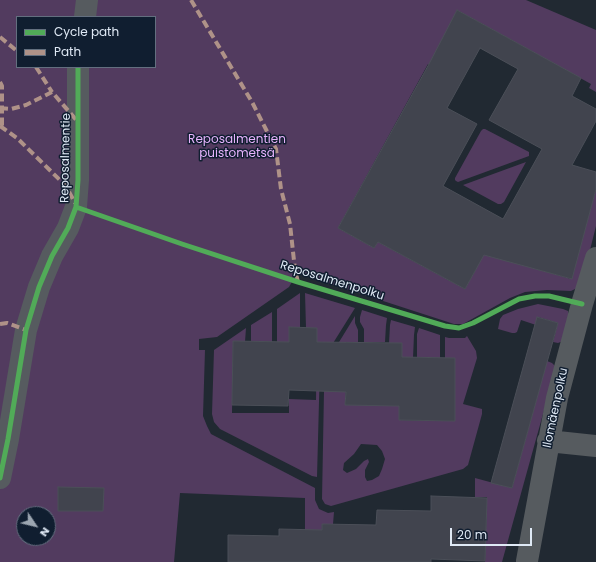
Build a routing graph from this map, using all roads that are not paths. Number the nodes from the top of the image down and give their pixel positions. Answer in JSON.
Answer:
{"nodes":[{"id":1,"x":87,"y":0,"type":"edge"},
{"id":2,"x":85,"y":16,"type":"edge"},
{"id":3,"x":78,"y":68,"type":"edge"},
{"id":4,"x":596,"y":258,"type":"edge"},
{"id":5,"x":548,"y":441,"type":"junction"},
{"id":6,"x":596,"y":446,"type":"edge"},
{"id":7,"x":0,"y":478,"type":"edge"},
{"id":8,"x":527,"y":561,"type":"dead end"}],
"edges":[{"from":1,"to":2,"type":"street"},
{"from":3,"to":7,"type":"street","name":"Reposalmentie"},
{"from":4,"to":5,"type":"street","name":"Ilomäenpolku"},
{"from":5,"to":6,"type":"street"},
{"from":5,"to":8,"type":"street","name":"Ilomäenpolku"}]}
